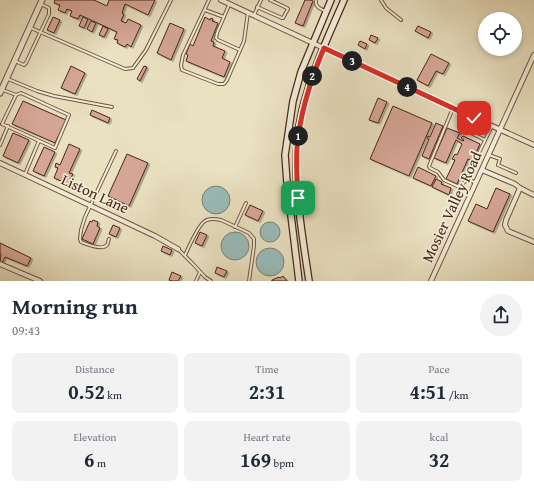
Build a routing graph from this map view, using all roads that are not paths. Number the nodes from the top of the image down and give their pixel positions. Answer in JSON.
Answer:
{"nodes":[{"id":1,"x":171,"y":0,"type":"edge"},
{"id":2,"x":209,"y":0,"type":"edge"},
{"id":3,"x":221,"y":0,"type":"edge"},
{"id":4,"x":261,"y":0,"type":"edge"},
{"id":5,"x":270,"y":0,"type":"edge"},
{"id":6,"x":316,"y":0,"type":"edge"},
{"id":7,"x":331,"y":0,"type":"edge"},
{"id":8,"x":344,"y":0,"type":"edge"},
{"id":9,"x":380,"y":0,"type":"edge"},
{"id":10,"x":41,"y":2,"type":"edge"},
{"id":11,"x":230,"y":4,"type":"junction"},
{"id":12,"x":258,"y":7,"type":"junction"},
{"id":13,"x":204,"y":10,"type":"junction"},
{"id":14,"x":326,"y":11,"type":"junction"},
{"id":15,"x":248,"y":12,"type":"junction"},
{"id":16,"x":254,"y":15,"type":"junction"},
{"id":17,"x":224,"y":17,"type":"junction"},
{"id":18,"x":401,"y":20,"type":"dead end"},
{"id":19,"x":30,"y":28,"type":"junction"},
{"id":20,"x":40,"y":33,"type":"junction"},
{"id":21,"x":313,"y":43,"type":"junction"},
{"id":22,"x":324,"y":48,"type":"junction"},
{"id":23,"x":240,"y":50,"type":"junction"},
{"id":24,"x":534,"y":55,"type":"edge"},
{"id":25,"x":15,"y":60,"type":"junction"},
{"id":26,"x":7,"y":78,"type":"junction"},
{"id":27,"x":1,"y":91,"type":"edge"},
{"id":28,"x":16,"y":95,"type":"junction"},
{"id":29,"x":112,"y":107,"type":"dead end"},
{"id":30,"x":453,"y":108,"type":"junction"},
{"id":31,"x":474,"y":118,"type":"junction"},
{"id":32,"x":8,"y":126,"type":"junction"},
{"id":33,"x":492,"y":126,"type":"junction"},
{"id":34,"x":500,"y":130,"type":"junction"},
{"id":35,"x":485,"y":140,"type":"junction"},
{"id":36,"x":39,"y":141,"type":"junction"},
{"id":37,"x":534,"y":145,"type":"edge"},
{"id":38,"x":0,"y":146,"type":"edge"},
{"id":39,"x":116,"y":151,"type":"dead end"},
{"id":40,"x":489,"y":154,"type":"junction"},
{"id":41,"x":476,"y":159,"type":"dead end"},
{"id":42,"x":0,"y":163,"type":"edge"},
{"id":43,"x":482,"y":170,"type":"junction"},
{"id":44,"x":516,"y":173,"type":"dead end"},
{"id":45,"x":25,"y":174,"type":"junction"},
{"id":46,"x":476,"y":182,"type":"junction"},
{"id":47,"x":520,"y":188,"type":"junction"},
{"id":48,"x":534,"y":195,"type":"edge"},
{"id":49,"x":246,"y":203,"type":"dead end"},
{"id":50,"x":91,"y":206,"type":"junction"},
{"id":51,"x":235,"y":227,"type":"junction"},
{"id":52,"x":109,"y":239,"type":"dead end"},
{"id":53,"x":534,"y":242,"type":"edge"},
{"id":54,"x":178,"y":249,"type":"joint"},
{"id":55,"x":185,"y":255,"type":"junction"},
{"id":56,"x":0,"y":264,"type":"edge"},
{"id":57,"x":200,"y":272,"type":"junction"},
{"id":58,"x":40,"y":281,"type":"edge"},
{"id":59,"x":196,"y":281,"type":"edge"},
{"id":60,"x":211,"y":281,"type":"edge"},
{"id":61,"x":249,"y":281,"type":"edge"},
{"id":62,"x":299,"y":281,"type":"edge"},
{"id":63,"x":309,"y":281,"type":"edge"},
{"id":64,"x":431,"y":281,"type":"edge"}],
"edges":[{"from":1,"to":20,"type":"lane"},
{"from":2,"to":13,"type":"lane"},
{"from":3,"to":11,"type":"street"},
{"from":4,"to":12,"type":"lane"},
{"from":5,"to":12,"type":"lane"},
{"from":6,"to":14,"type":"lane"},
{"from":7,"to":14,"type":"main road"},
{"from":8,"to":22,"type":"main road"},
{"from":9,"to":18,"type":"lane"},
{"from":10,"to":19,"type":"street"},
{"from":10,"to":20,"type":"lane"},
{"from":11,"to":15,"type":"street"},
{"from":11,"to":17,"type":"lane"},
{"from":12,"to":16,"type":"lane"},
{"from":13,"to":17,"type":"lane"},
{"from":13,"to":23,"type":"lane"},
{"from":14,"to":21,"type":"main road"},
{"from":15,"to":16,"type":"street"},
{"from":15,"to":23,"type":"lane"},
{"from":16,"to":21,"type":"street"},
{"from":17,"to":23,"type":"lane"},
{"from":19,"to":20,"type":"lane"},
{"from":19,"to":25,"type":"street"},
{"from":20,"to":25,"type":"lane"},
{"from":21,"to":22,"type":"street"},
{"from":21,"to":62,"type":"main road"},
{"from":22,"to":30,"type":"street"},
{"from":22,"to":63,"type":"main road"},
{"from":24,"to":34,"type":"street","name":"Mosier Valley Road"},
{"from":25,"to":26,"type":"street"},
{"from":26,"to":27,"type":"street"},
{"from":26,"to":29,"type":"lane"},
{"from":27,"to":28,"type":"lane"},
{"from":28,"to":32,"type":"lane"},
{"from":28,"to":36,"type":"lane"},
{"from":30,"to":31,"type":"street"},
{"from":30,"to":46,"type":"lane"},
{"from":31,"to":33,"type":"street"},
{"from":31,"to":35,"type":"lane"},
{"from":32,"to":36,"type":"lane"},
{"from":32,"to":38,"type":"lane"},
{"from":33,"to":34,"type":"street"},
{"from":33,"to":35,"type":"lane"},
{"from":34,"to":37,"type":"street"},
{"from":34,"to":40,"type":"street","name":"Mosier Valley Road"},
{"from":35,"to":41,"type":"lane"},
{"from":36,"to":45,"type":"lane"},
{"from":39,"to":50,"type":"lane"},
{"from":40,"to":43,"type":"street","name":"Mosier Valley Road"},
{"from":40,"to":44,"type":"lane"},
{"from":42,"to":45,"type":"street","name":"Liston Lane"},
{"from":43,"to":46,"type":"street","name":"Mosier Valley Road"},
{"from":43,"to":47,"type":"street"},
{"from":45,"to":50,"type":"street","name":"Liston Lane"},
{"from":46,"to":64,"type":"street","name":"Mosier Valley Road"},
{"from":47,"to":48,"type":"street"},
{"from":47,"to":53,"type":"street"},
{"from":49,"to":51,"type":"lane"},
{"from":50,"to":52,"type":"lane"},
{"from":50,"to":54,"type":"street","name":"Liston Lane"},
{"from":51,"to":55,"type":"lane"},
{"from":51,"to":61,"type":"lane"},
{"from":54,"to":55,"type":"lane"},
{"from":55,"to":57,"type":"lane"},
{"from":56,"to":58,"type":"street"},
{"from":57,"to":59,"type":"lane"},
{"from":57,"to":60,"type":"lane"}]}
